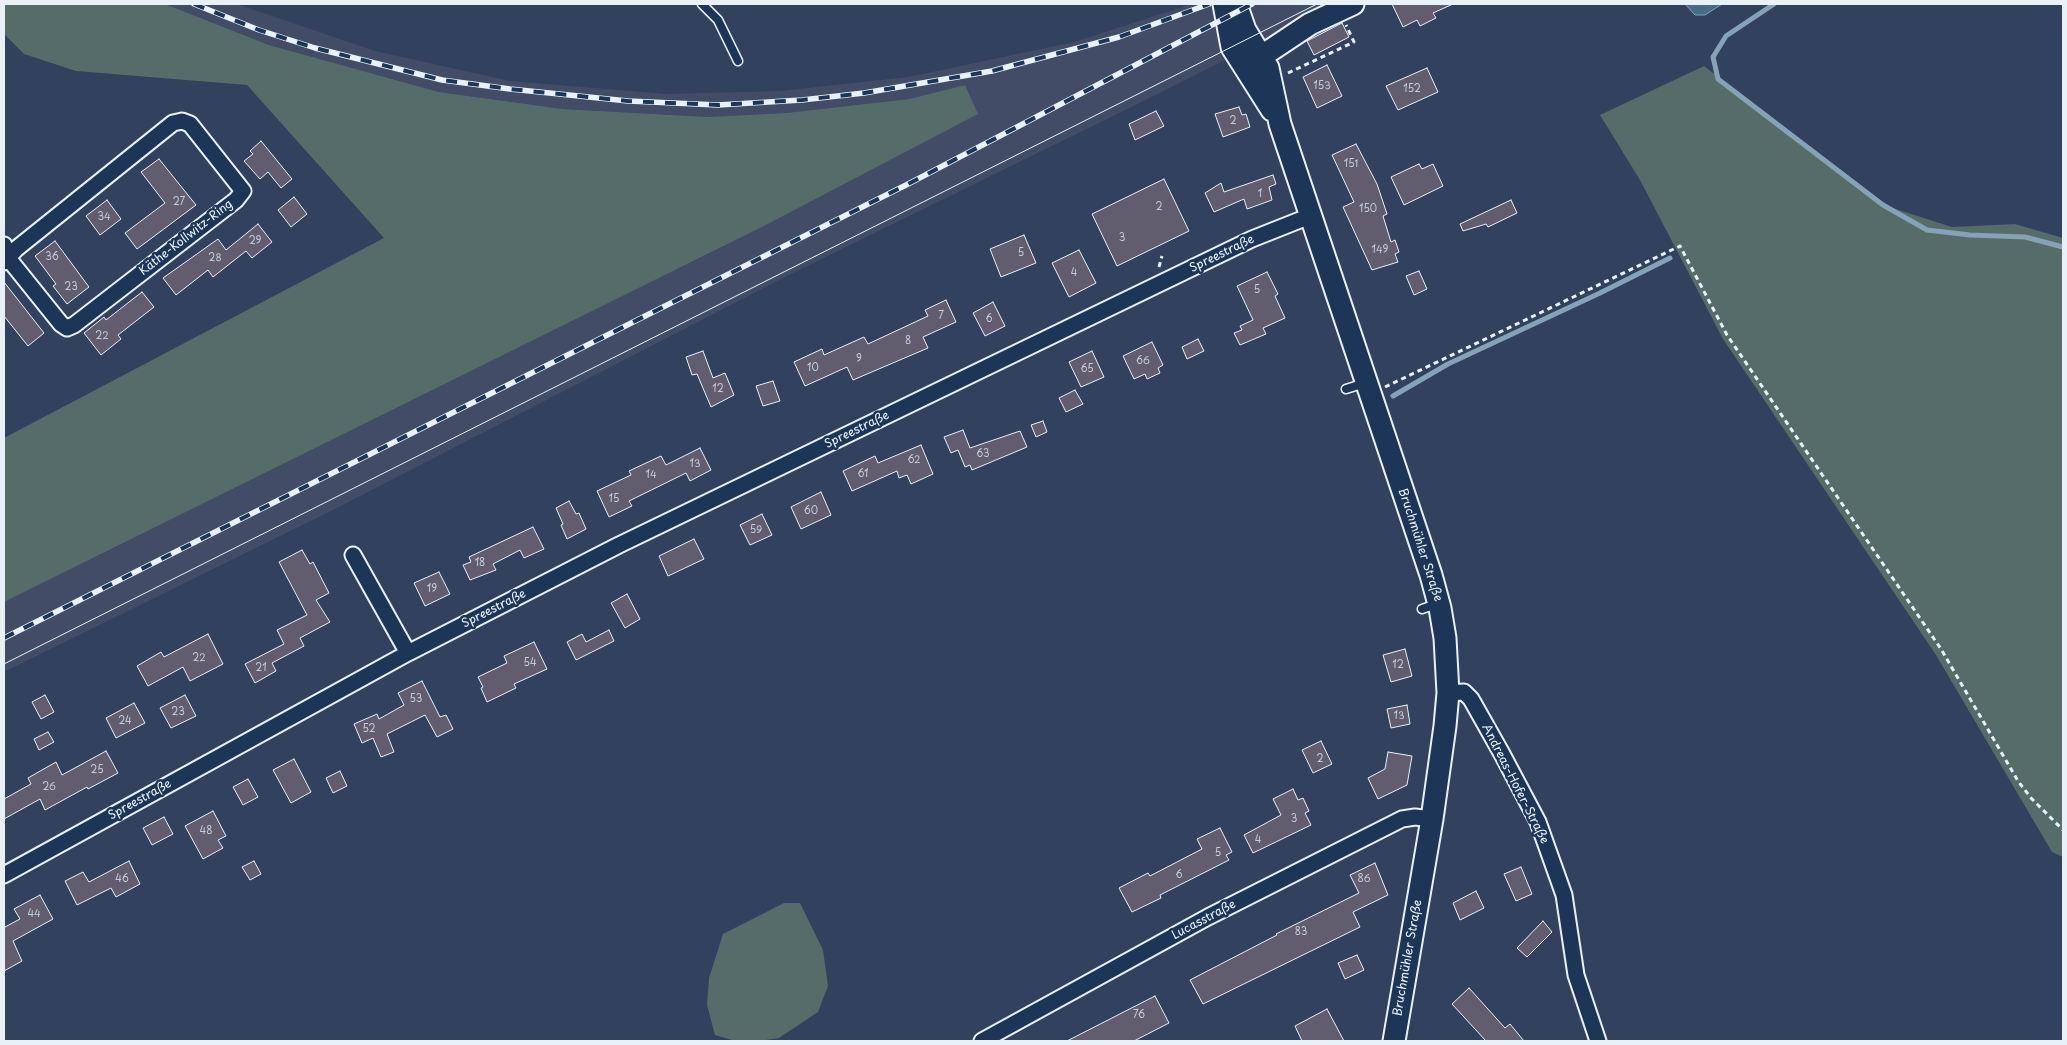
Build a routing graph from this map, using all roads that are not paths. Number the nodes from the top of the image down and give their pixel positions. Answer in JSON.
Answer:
{"nodes":[{"id":1,"x":702,"y":4,"type":"edge"},
{"id":2,"x":1224,"y":4,"type":"edge"},
{"id":3,"x":1236,"y":4,"type":"edge"},
{"id":4,"x":1348,"y":10,"type":"edge"},
{"id":5,"x":738,"y":61,"type":"dead end"},
{"id":6,"x":1254,"y":62,"type":"junction"},
{"id":7,"x":1310,"y":216,"type":"junction"},
{"id":8,"x":5,"y":255,"type":"edge"},
{"id":9,"x":1368,"y":388,"type":"junction"},
{"id":10,"x":1346,"y":389,"type":"dead end"},
{"id":11,"x":353,"y":555,"type":"dead end"},
{"id":12,"x":408,"y":654,"type":"junction"},
{"id":13,"x":1448,"y":693,"type":"junction"},
{"id":14,"x":1432,"y":819,"type":"junction"},
{"id":15,"x":4,"y":875,"type":"edge"},
{"id":16,"x":982,"y":1041,"type":"edge"},
{"id":17,"x":1394,"y":1041,"type":"edge"},
{"id":18,"x":1598,"y":1041,"type":"edge"}],
"edges":[{"from":1,"to":5,"type":"lane"},
{"from":2,"to":6,"type":"street"},
{"from":3,"to":6,"type":"street"},
{"from":4,"to":6,"type":"street"},
{"from":6,"to":7,"type":"street","name":"Bruchmühler Straße"},
{"from":7,"to":9,"type":"street","name":"Bruchmühler Straße"},
{"from":7,"to":12,"type":"street","name":"Spreestraße"},
{"from":8,"to":8,"type":"street","name":"Käthe-Kollwitz-Ring"},
{"from":9,"to":10,"type":"lane"},
{"from":9,"to":13,"type":"street","name":"Bruchmühler Straße"},
{"from":11,"to":12,"type":"street"},
{"from":12,"to":15,"type":"street","name":"Spreestraße"},
{"from":13,"to":14,"type":"street","name":"Bruchmühler Straße"},
{"from":13,"to":18,"type":"street","name":"Andreas-Hofer-Straße"},
{"from":14,"to":16,"type":"street","name":"Lucasstraße"},
{"from":14,"to":17,"type":"street","name":"Bruchmühler Straße"}]}
